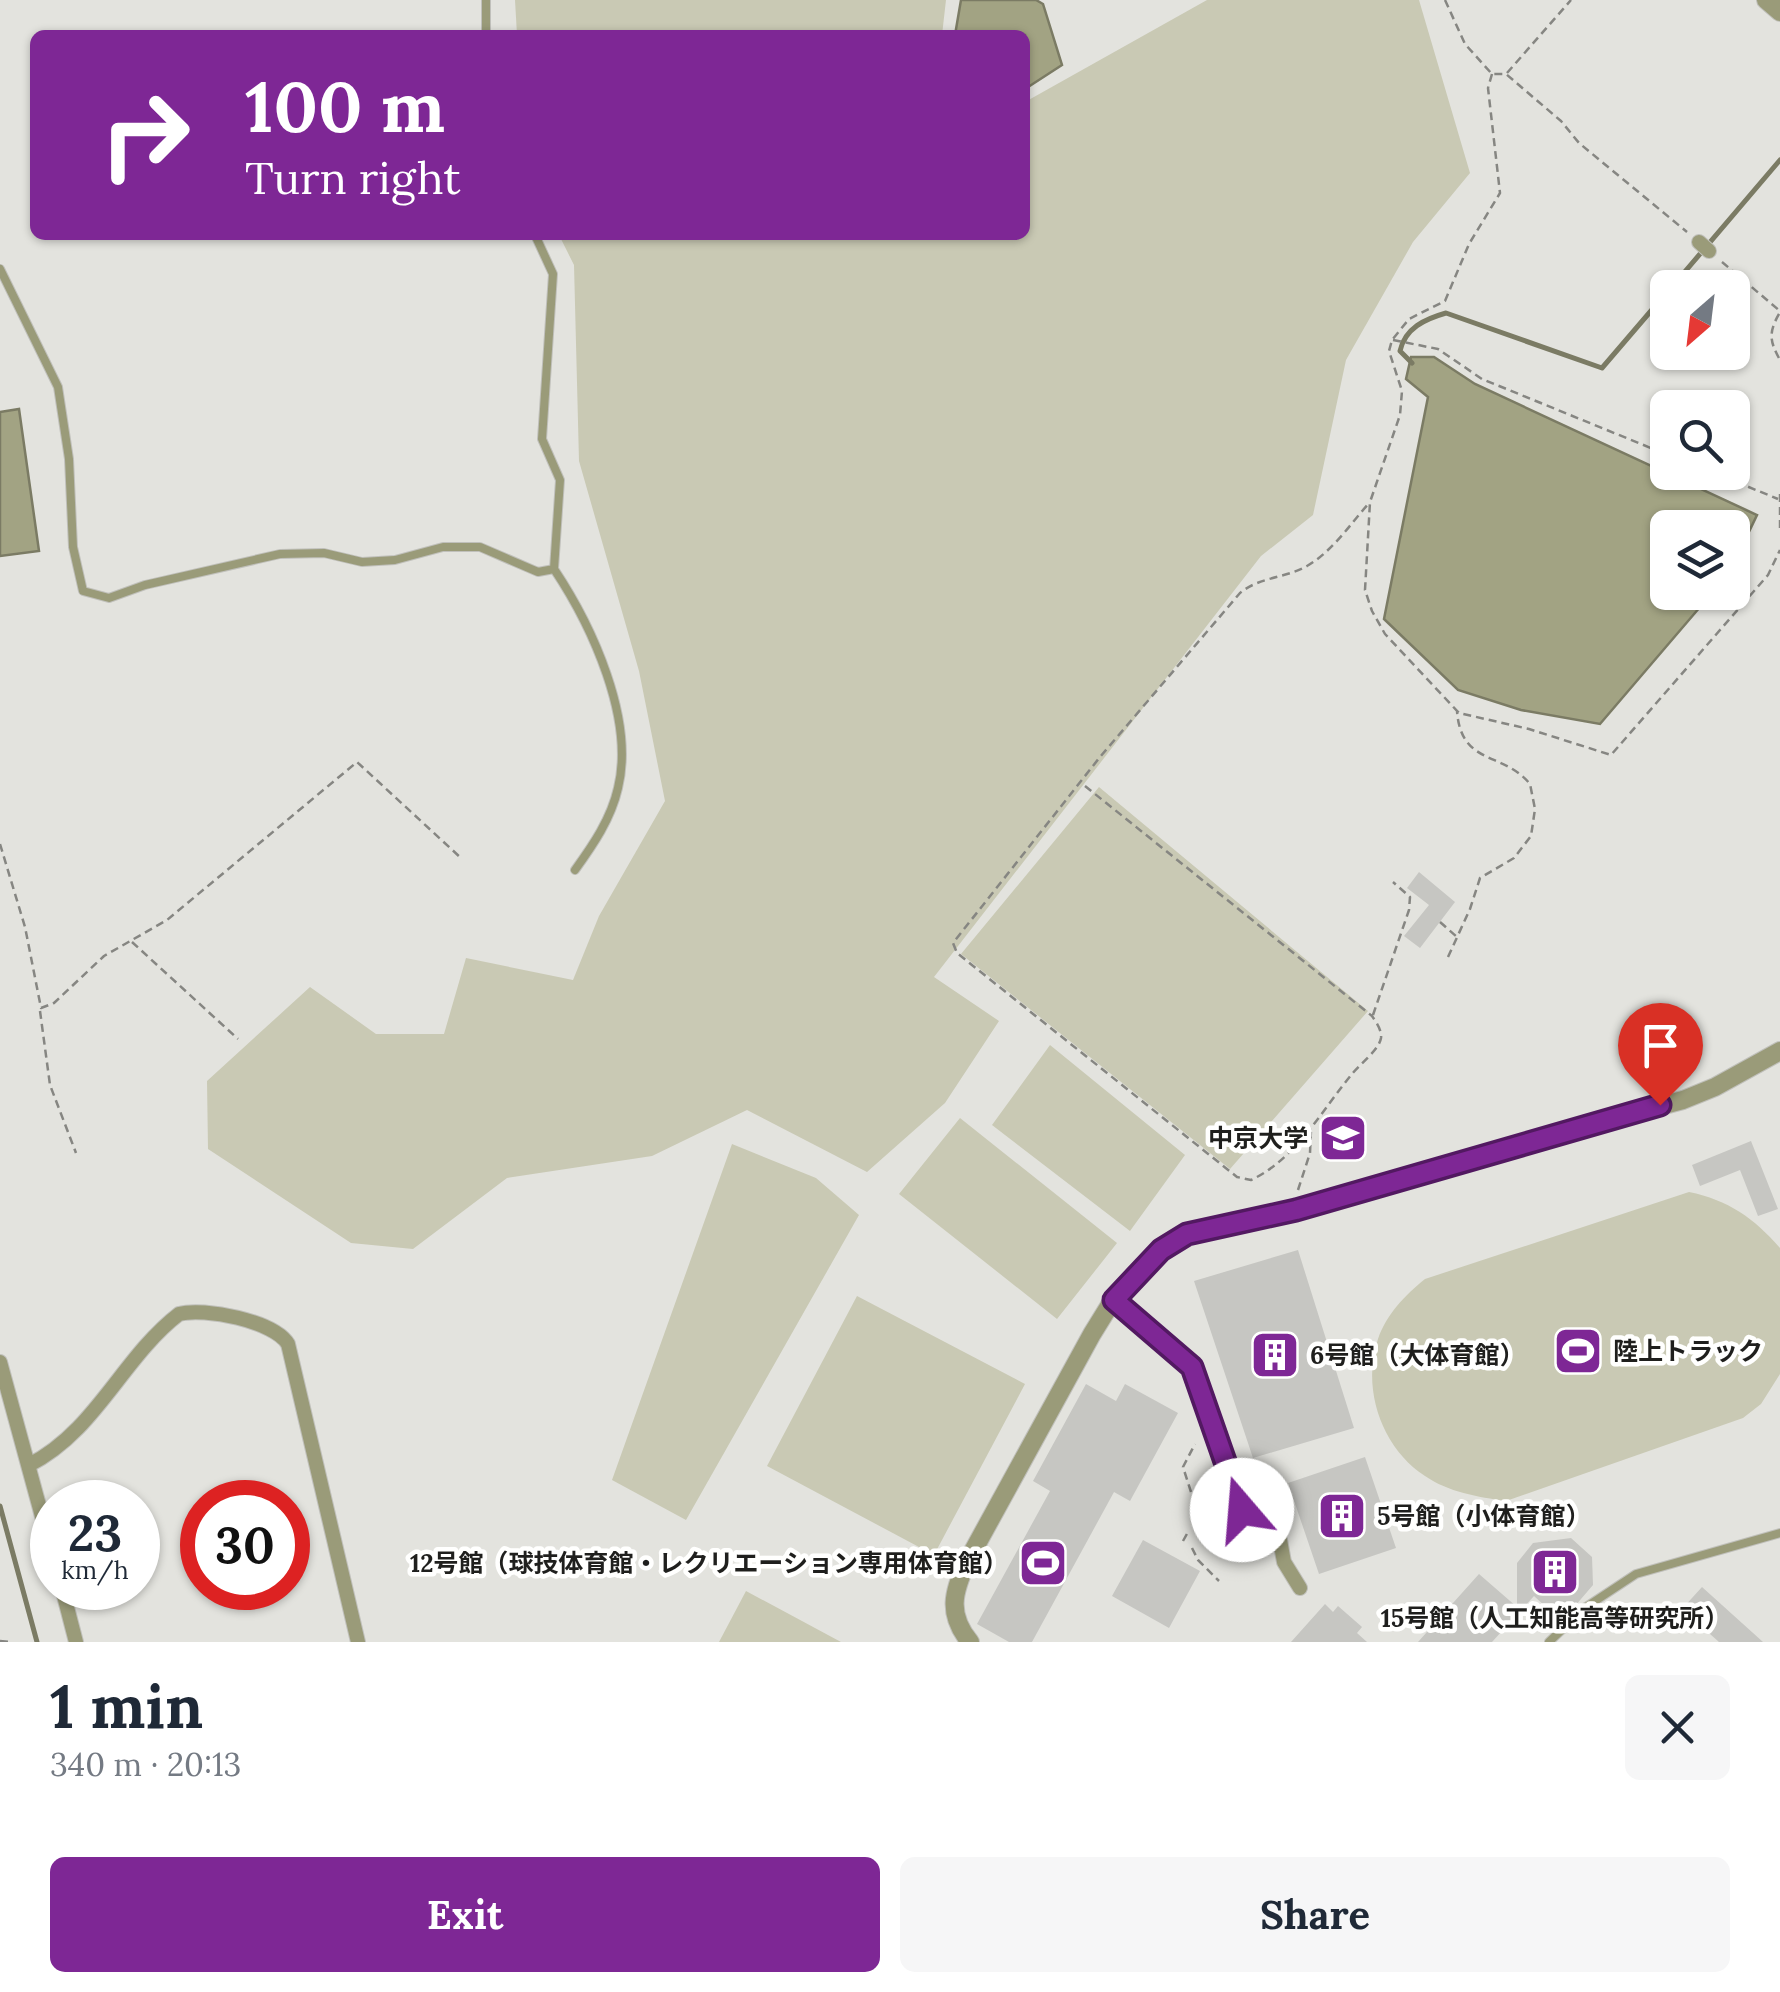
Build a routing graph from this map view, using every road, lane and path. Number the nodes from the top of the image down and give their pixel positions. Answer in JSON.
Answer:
{"nodes":[{"id":1,"x":486,"y":0,"type":"edge"},
{"id":2,"x":1445,"y":0,"type":"edge"},
{"id":3,"x":1572,"y":0,"type":"edge"},
{"id":4,"x":1766,"y":0,"type":"edge"},
{"id":5,"x":1780,"y":12,"type":"edge"},
{"id":6,"x":486,"y":30,"type":"edge"},
{"id":7,"x":1492,"y":74,"type":"junction"},
{"id":8,"x":1506,"y":74,"type":"junction"},
{"id":9,"x":536,"y":240,"type":"edge"},
{"id":10,"x":0,"y":270,"type":"edge"},
{"id":11,"x":1780,"y":312,"type":"edge"},
{"id":12,"x":1392,"y":340,"type":"junction"},
{"id":13,"x":1780,"y":360,"type":"edge"},
{"id":14,"x":1650,"y":448,"type":"edge"},
{"id":15,"x":1750,"y":486,"type":"edge"},
{"id":16,"x":1779,"y":496,"type":"edge"},
{"id":17,"x":1370,"y":502,"type":"junction"},
{"id":18,"x":1780,"y":533,"type":"edge"},
{"id":19,"x":1780,"y":550,"type":"edge"},
{"id":20,"x":554,"y":570,"type":"junction"},
{"id":21,"x":1458,"y":712,"type":"junction"},
{"id":22,"x":1085,"y":786,"type":"dead end"},
{"id":23,"x":0,"y":844,"type":"edge"},
{"id":24,"x":462,"y":858,"type":"dead end"},
{"id":25,"x":575,"y":870,"type":"dead end"},
{"id":26,"x":1393,"y":882,"type":"dead end"},
{"id":27,"x":1440,"y":922,"type":"dead end"},
{"id":28,"x":1458,"y":939,"type":"junction"},
{"id":29,"x":131,"y":942,"type":"junction"},
{"id":30,"x":1448,"y":957,"type":"dead end"},
{"id":31,"x":42,"y":1008,"type":"junction"},
{"id":32,"x":1372,"y":1016,"type":"junction"},
{"id":33,"x":238,"y":1040,"type":"dead end"},
{"id":34,"x":1780,"y":1051,"type":"edge"},
{"id":35,"x":1310,"y":1128,"type":"junction"},
{"id":36,"x":76,"y":1154,"type":"dead end"},
{"id":37,"x":1296,"y":1210,"type":"junction"},
{"id":38,"x":1114,"y":1300,"type":"junction"},
{"id":39,"x":0,"y":1362,"type":"edge"},
{"id":40,"x":1195,"y":1444,"type":"dead end"},
{"id":41,"x":29,"y":1465,"type":"junction"},
{"id":42,"x":33,"y":1480,"type":"edge"},
{"id":43,"x":1190,"y":1492,"type":"dead end"},
{"id":44,"x":1188,"y":1532,"type":"dead end"},
{"id":45,"x":1780,"y":1532,"type":"edge"},
{"id":46,"x":1183,"y":1541,"type":"dead end"},
{"id":47,"x":1192,"y":1548,"type":"dead end"},
{"id":48,"x":1219,"y":1581,"type":"dead end"},
{"id":49,"x":1300,"y":1588,"type":"dead end"},
{"id":50,"x":68,"y":1610,"type":"edge"},
{"id":51,"x":0,"y":1641,"type":"edge"},
{"id":52,"x":12,"y":1642,"type":"edge"},
{"id":53,"x":76,"y":1642,"type":"edge"},
{"id":54,"x":358,"y":1642,"type":"edge"},
{"id":55,"x":970,"y":1642,"type":"edge"},
{"id":56,"x":1549,"y":1642,"type":"edge"}],
"edges":[{"from":1,"to":6,"type":"lane"},
{"from":2,"to":7,"type":"path"},
{"from":3,"to":8,"type":"path"},
{"from":4,"to":5,"type":"street"},
{"from":7,"to":8,"type":"path"},
{"from":7,"to":12,"type":"path"},
{"from":8,"to":11,"type":"path"},
{"from":9,"to":20,"type":"lane"},
{"from":10,"to":20,"type":"lane"},
{"from":11,"to":13,"type":"path"},
{"from":12,"to":14,"type":"path"},
{"from":12,"to":17,"type":"path"},
{"from":15,"to":16,"type":"path"},
{"from":16,"to":18,"type":"path"},
{"from":17,"to":21,"type":"path"},
{"from":17,"to":35,"type":"path"},
{"from":19,"to":21,"type":"path"},
{"from":20,"to":25,"type":"lane"},
{"from":21,"to":28,"type":"path"},
{"from":22,"to":32,"type":"path"},
{"from":23,"to":31,"type":"path"},
{"from":24,"to":29,"type":"path"},
{"from":26,"to":32,"type":"path"},
{"from":27,"to":28,"type":"path"},
{"from":28,"to":30,"type":"path"},
{"from":29,"to":31,"type":"path"},
{"from":29,"to":33,"type":"path"},
{"from":31,"to":36,"type":"path"},
{"from":32,"to":35,"type":"path"},
{"from":34,"to":37,"type":"street"},
{"from":35,"to":37,"type":"path"},
{"from":37,"to":38,"type":"street"},
{"from":38,"to":49,"type":"street"},
{"from":38,"to":55,"type":"street"},
{"from":39,"to":41,"type":"street"},
{"from":40,"to":43,"type":"path"},
{"from":41,"to":42,"type":"street"},
{"from":41,"to":54,"type":"street"},
{"from":44,"to":46,"type":"path"},
{"from":45,"to":56,"type":"lane"},
{"from":47,"to":48,"type":"path"},
{"from":50,"to":53,"type":"street"},
{"from":51,"to":52,"type":"path"}]}
